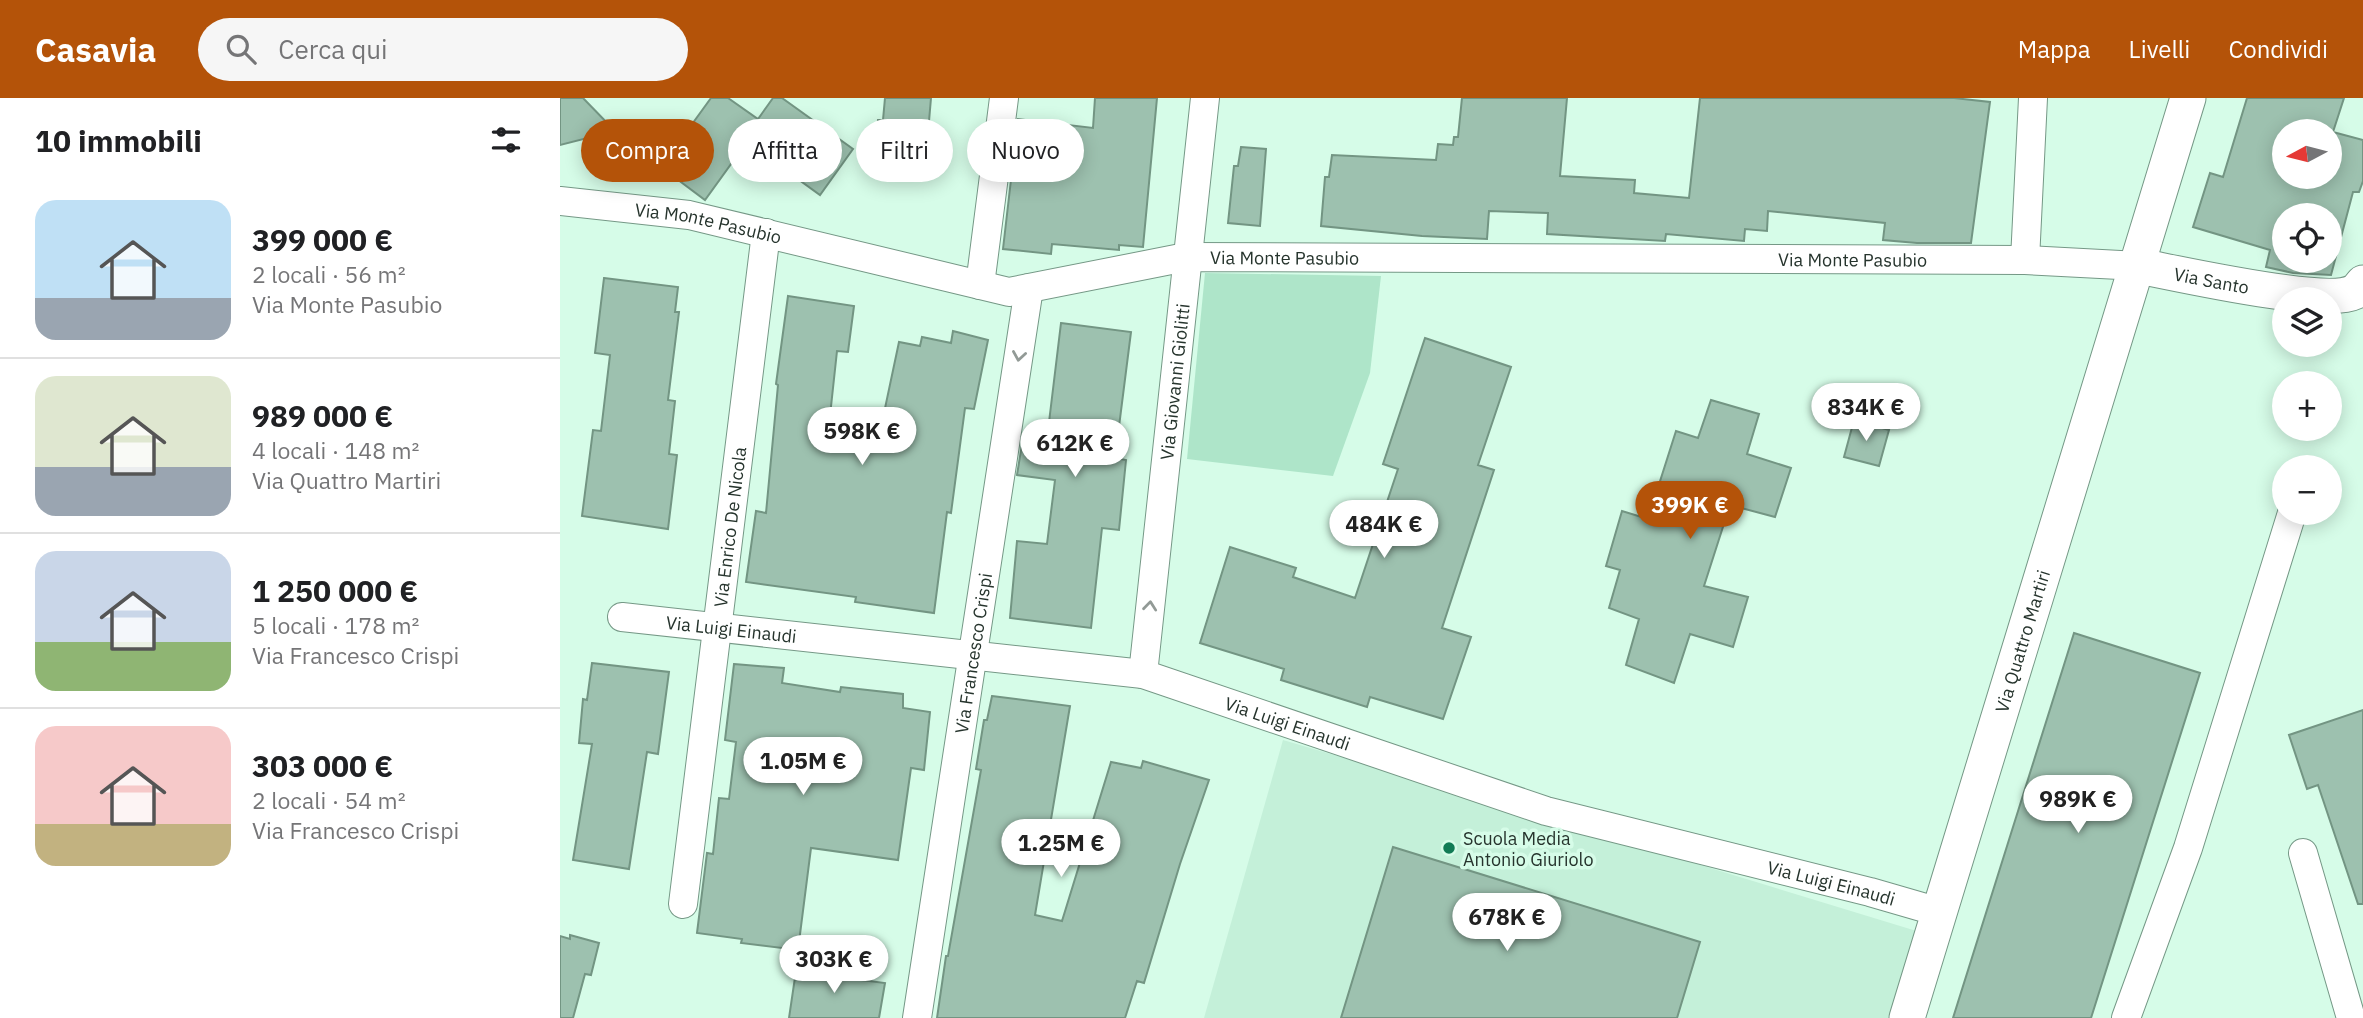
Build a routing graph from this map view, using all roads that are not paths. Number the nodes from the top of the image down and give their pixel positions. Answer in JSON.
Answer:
{"nodes":[{"id":1,"x":1004,"y":98,"type":"edge"},
{"id":2,"x":1205,"y":98,"type":"edge"},
{"id":3,"x":2033,"y":98,"type":"edge"},
{"id":4,"x":2188,"y":98,"type":"edge"},
{"id":5,"x":560,"y":201,"type":"edge"},
{"id":6,"x":766,"y":233,"type":"junction"},
{"id":7,"x":1186,"y":257,"type":"junction"},
{"id":8,"x":2025,"y":260,"type":"junction"},
{"id":9,"x":2139,"y":266,"type":"junction"},
{"id":10,"x":2363,"y":283,"type":"edge"},
{"id":11,"x":980,"y":285,"type":"junction"},
{"id":12,"x":1029,"y":288,"type":"junction"},
{"id":13,"x":2288,"y":525,"type":"edge"},
{"id":14,"x":622,"y":617,"type":"dead end"},
{"id":15,"x":717,"y":628,"type":"junction"},
{"id":16,"x":973,"y":656,"type":"junction"},
{"id":17,"x":1143,"y":674,"type":"junction"},
{"id":18,"x":2303,"y":853,"type":"dead end"},
{"id":19,"x":683,"y":904,"type":"dead end"},
{"id":20,"x":1939,"y":912,"type":"junction"},
{"id":21,"x":916,"y":1018,"type":"edge"},
{"id":22,"x":1907,"y":1018,"type":"edge"},
{"id":23,"x":2126,"y":1018,"type":"edge"},
{"id":24,"x":2351,"y":1018,"type":"edge"}],
"edges":[{"from":1,"to":11,"type":"street"},
{"from":2,"to":7,"type":"street","name":"Via Giovanni Giolitti"},
{"from":3,"to":8,"type":"street"},
{"from":4,"to":9,"type":"street","name":"Via Quattro Martiri"},
{"from":5,"to":6,"type":"street","name":"Via Monte Pasubio"},
{"from":6,"to":11,"type":"street","name":"Via Monte Pasubio"},
{"from":6,"to":15,"type":"street","name":"Via Enrico De Nicola"},
{"from":7,"to":8,"type":"street","name":"Via Monte Pasubio"},
{"from":7,"to":12,"type":"street","name":"Via Monte Pasubio"},
{"from":17,"to":7,"type":"street","name":"Via Giovanni Giolitti","one_way":true},
{"from":8,"to":9,"type":"street","name":"Via Monte Pasubio"},
{"from":9,"to":10,"type":"street","name":"Via Santo"},
{"from":9,"to":20,"type":"street","name":"Via Quattro Martiri"},
{"from":11,"to":12,"type":"street","name":"Via Monte Pasubio"},
{"from":12,"to":16,"type":"street","name":"Via Francesco Crispi","one_way":true},
{"from":13,"to":23,"type":"street"},
{"from":14,"to":15,"type":"street","name":"Via Luigi Einaudi"},
{"from":15,"to":16,"type":"street","name":"Via Luigi Einaudi"},
{"from":15,"to":19,"type":"street","name":"Via Enrico De Nicola"},
{"from":16,"to":17,"type":"street","name":"Via Luigi Einaudi"},
{"from":16,"to":21,"type":"street","name":"Via Francesco Crispi"},
{"from":17,"to":20,"type":"street","name":"Via Luigi Einaudi"},
{"from":18,"to":24,"type":"street"},
{"from":20,"to":22,"type":"street","name":"Via Quattro Martiri"}]}
